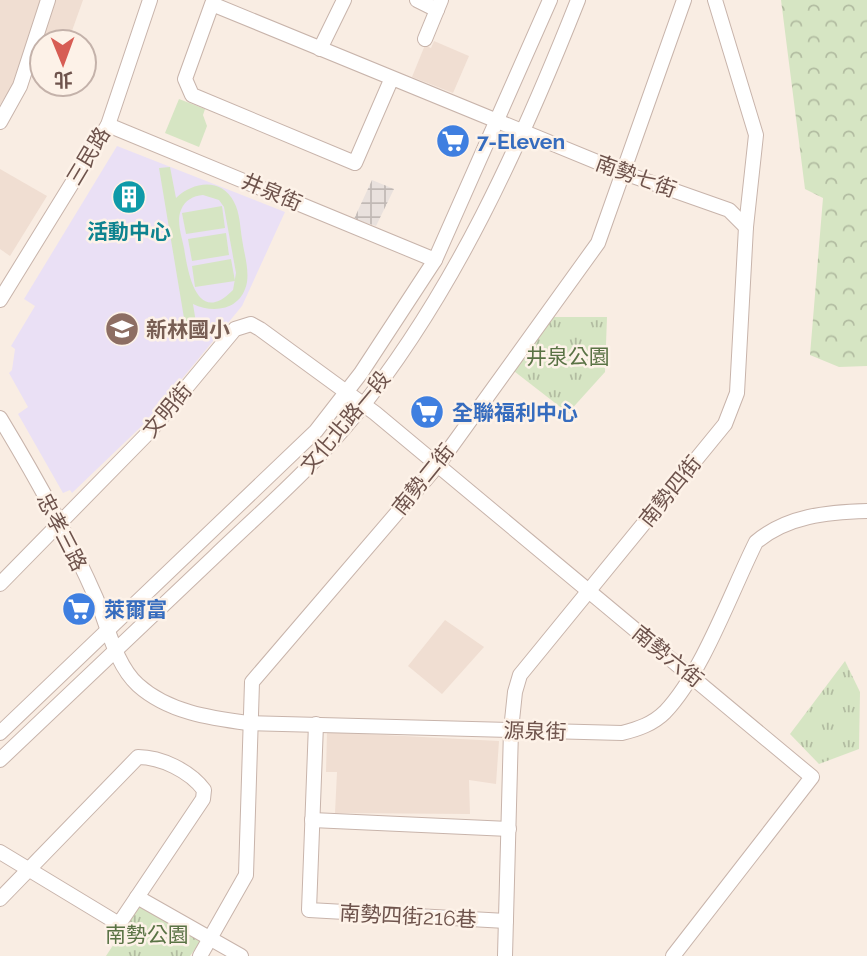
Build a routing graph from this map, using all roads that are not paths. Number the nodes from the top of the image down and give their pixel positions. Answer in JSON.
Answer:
{"nodes":[{"id":1,"x":48,"y":0,"type":"edge"},
{"id":2,"x":150,"y":0,"type":"edge"},
{"id":3,"x":344,"y":0,"type":"edge"},
{"id":4,"x":417,"y":0,"type":"edge"},
{"id":5,"x":550,"y":0,"type":"edge"},
{"id":6,"x":578,"y":0,"type":"edge"},
{"id":7,"x":684,"y":0,"type":"edge"},
{"id":8,"x":715,"y":0,"type":"edge"},
{"id":9,"x":439,"y":5,"type":"edge"},
{"id":10,"x":425,"y":38,"type":"dead end"},
{"id":11,"x":320,"y":49,"type":"junction"},
{"id":12,"x":391,"y":79,"type":"junction"},
{"id":13,"x":0,"y":121,"type":"edge"},
{"id":14,"x":495,"y":121,"type":"junction"},
{"id":15,"x":108,"y":125,"type":"junction"},
{"id":16,"x":522,"y":132,"type":"junction"},
{"id":17,"x":624,"y":173,"type":"junction"},
{"id":18,"x":746,"y":227,"type":"junction"},
{"id":19,"x":435,"y":260,"type":"junction"},
{"id":20,"x":0,"y":300,"type":"edge"},
{"id":21,"x":347,"y":392,"type":"junction"},
{"id":22,"x":364,"y":404,"type":"junction"},
{"id":23,"x":0,"y":418,"type":"edge"},
{"id":24,"x":438,"y":465,"type":"junction"},
{"id":25,"x":867,"y":510,"type":"edge"},
{"id":26,"x":61,"y":526,"type":"junction"},
{"id":27,"x":0,"y":584,"type":"edge"},
{"id":28,"x":587,"y":592,"type":"junction"},
{"id":29,"x":108,"y":629,"type":"junction"},
{"id":30,"x":116,"y":649,"type":"junction"},
{"id":31,"x":692,"y":675,"type":"junction"},
{"id":32,"x":248,"y":723,"type":"junction"},
{"id":33,"x":316,"y":724,"type":"junction"},
{"id":34,"x":511,"y":730,"type":"junction"},
{"id":35,"x":0,"y":733,"type":"edge"},
{"id":36,"x":0,"y":760,"type":"edge"},
{"id":37,"x":312,"y":820,"type":"junction"},
{"id":38,"x":509,"y":829,"type":"junction"},
{"id":39,"x":0,"y":852,"type":"edge"},
{"id":40,"x":27,"y":869,"type":"junction"},
{"id":41,"x":137,"y":897,"type":"junction"},
{"id":42,"x":0,"y":899,"type":"edge"},
{"id":43,"x":506,"y":922,"type":"junction"},
{"id":44,"x":210,"y":940,"type":"junction"},
{"id":45,"x":200,"y":956,"type":"edge"},
{"id":46,"x":241,"y":956,"type":"edge"},
{"id":47,"x":505,"y":956,"type":"edge"},
{"id":48,"x":673,"y":956,"type":"edge"}],
"edges":[{"from":1,"to":13,"type":"street"},
{"from":2,"to":15,"type":"street","name":"三民路"},
{"from":3,"to":11,"type":"street"},
{"from":4,"to":9,"type":"street"},
{"from":5,"to":14,"type":"street","name":"文化北路一段"},
{"from":6,"to":16,"type":"street","name":"文化北路一段"},
{"from":7,"to":17,"type":"street","name":"南勢二街"},
{"from":8,"to":18,"type":"street","name":"南勢四街"},
{"from":9,"to":10,"type":"street"},
{"from":11,"to":12,"type":"street","name":"南勢七街"},
{"from":11,"to":12,"type":"street","name":"南勢七街"},
{"from":12,"to":14,"type":"street","name":"南勢七街"},
{"from":14,"to":16,"type":"street","name":"南勢七街"},
{"from":14,"to":19,"type":"street","name":"文化北路一段"},
{"from":15,"to":19,"type":"street","name":"井泉街"},
{"from":15,"to":20,"type":"street","name":"三民路"},
{"from":16,"to":17,"type":"street","name":"南勢七街"},
{"from":16,"to":22,"type":"street","name":"文化北路一段"},
{"from":17,"to":18,"type":"street","name":"南勢七街"},
{"from":17,"to":24,"type":"street","name":"南勢二街"},
{"from":18,"to":28,"type":"street","name":"南勢四街"},
{"from":19,"to":21,"type":"street","name":"文化北路一段"},
{"from":21,"to":22,"type":"street","name":"南勢六街"},
{"from":21,"to":26,"type":"street","name":"文明街"},
{"from":21,"to":29,"type":"street","name":"文化北路一段"},
{"from":22,"to":24,"type":"street","name":"南勢六街"},
{"from":22,"to":30,"type":"street","name":"文化北路一段"},
{"from":23,"to":26,"type":"street","name":"忠孝三路"},
{"from":24,"to":28,"type":"street","name":"南勢六街"},
{"from":24,"to":32,"type":"street","name":"南勢二街"},
{"from":25,"to":31,"type":"street","name":"源泉街"},
{"from":26,"to":27,"type":"street","name":"文明街"},
{"from":26,"to":29,"type":"street","name":"忠孝三路"},
{"from":28,"to":31,"type":"street","name":"南勢六街"},
{"from":28,"to":34,"type":"street","name":"南勢四街"},
{"from":29,"to":30,"type":"street","name":"忠孝三路"},
{"from":29,"to":35,"type":"street","name":"文化北路一段"},
{"from":30,"to":32,"type":"street","name":"源泉街"},
{"from":30,"to":36,"type":"street","name":"文化北路一段"},
{"from":31,"to":34,"type":"street","name":"源泉街"},
{"from":31,"to":48,"type":"street","name":"南勢六街"},
{"from":32,"to":33,"type":"street","name":"源泉街"},
{"from":32,"to":44,"type":"street","name":"南勢二街"},
{"from":33,"to":34,"type":"street","name":"源泉街"},
{"from":33,"to":37,"type":"street"},
{"from":34,"to":38,"type":"street","name":"南勢四街"},
{"from":37,"to":38,"type":"street"},
{"from":37,"to":43,"type":"street","name":"南勢四街216巷"},
{"from":38,"to":43,"type":"street","name":"南勢四街"},
{"from":39,"to":40,"type":"street"},
{"from":40,"to":41,"type":"street"},
{"from":40,"to":41,"type":"street"},
{"from":40,"to":42,"type":"street"},
{"from":41,"to":44,"type":"street"},
{"from":43,"to":47,"type":"street","name":"南勢四街"},
{"from":44,"to":45,"type":"street","name":"南勢二街"},
{"from":44,"to":46,"type":"street"}]}
